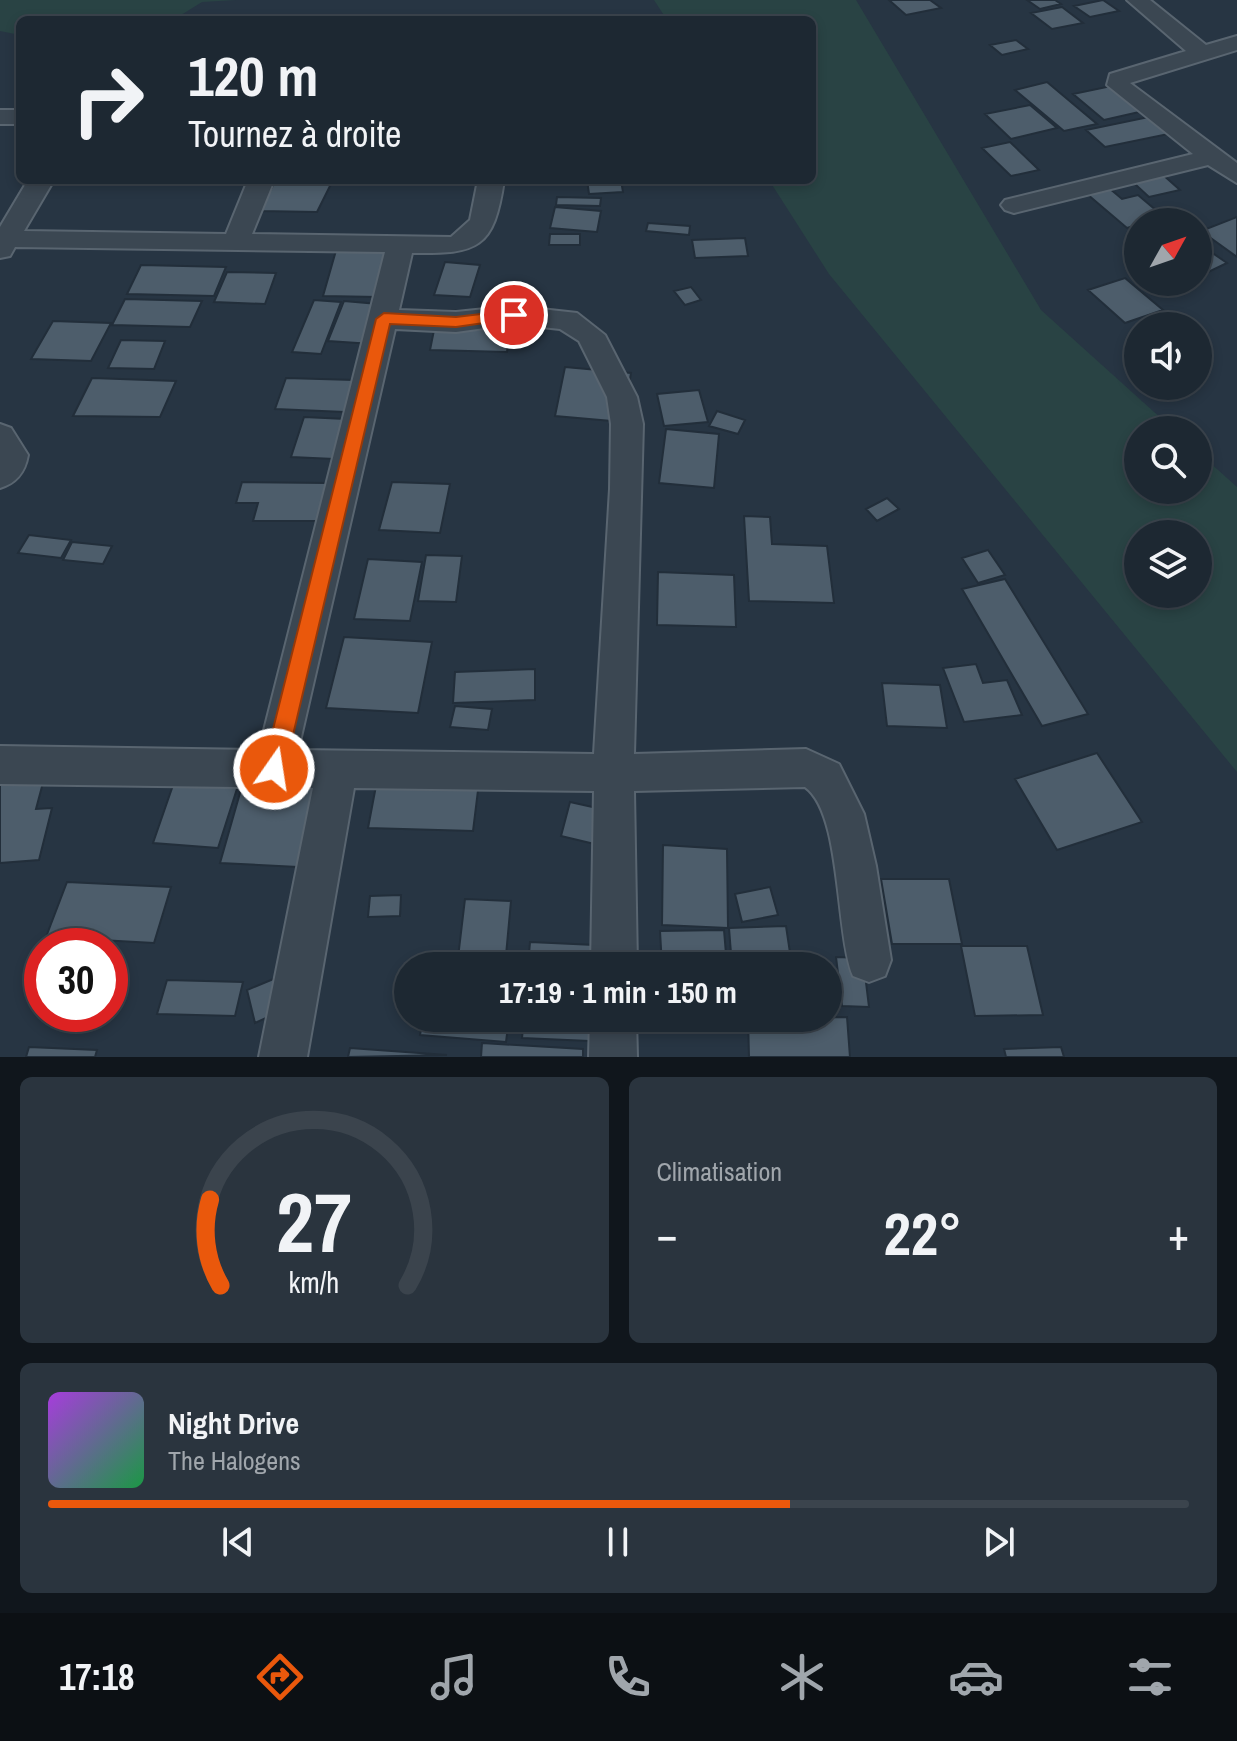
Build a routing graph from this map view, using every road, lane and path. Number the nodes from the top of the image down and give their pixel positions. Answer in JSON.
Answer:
{"nodes":[{"id":1,"x":1137,"y":0,"type":"edge"},
{"id":2,"x":1237,"y":43,"type":"edge"},
{"id":3,"x":1202,"y":53,"type":"junction"},
{"id":4,"x":1214,"y":156,"type":"junction"},
{"id":5,"x":1237,"y":175,"type":"edge"},
{"id":6,"x":39,"y":184,"type":"edge"},
{"id":7,"x":259,"y":184,"type":"edge"},
{"id":8,"x":490,"y":184,"type":"edge"},
{"id":9,"x":1014,"y":205,"type":"dead end"},
{"id":10,"x":3,"y":242,"type":"edge"},
{"id":11,"x":235,"y":244,"type":"junction"},
{"id":12,"x":401,"y":244,"type":"junction"},
{"id":13,"x":384,"y":319,"type":"junction"},
{"id":14,"x":0,"y":436,"type":"edge"},
{"id":15,"x":0,"y":476,"type":"edge"},
{"id":16,"x":0,"y":765,"type":"edge"},
{"id":17,"x":274,"y":769,"type":"junction"},
{"id":18,"x":337,"y":769,"type":"junction"},
{"id":19,"x":616,"y":773,"type":"junction"},
{"id":20,"x":614,"y":952,"type":"edge"},
{"id":21,"x":869,"y":960,"type":"dead end"},
{"id":22,"x":613,"y":1032,"type":"edge"},
{"id":23,"x":283,"y":1057,"type":"edge"},
{"id":24,"x":613,"y":1057,"type":"edge"}],
"edges":[{"from":1,"to":3,"type":"street"},
{"from":2,"to":3,"type":"street"},
{"from":3,"to":4,"type":"street"},
{"from":4,"to":5,"type":"street"},
{"from":4,"to":9,"type":"street"},
{"from":6,"to":10,"type":"street"},
{"from":7,"to":11,"type":"street"},
{"from":8,"to":12,"type":"street"},
{"from":10,"to":11,"type":"street"},
{"from":11,"to":12,"type":"street"},
{"from":12,"to":13,"type":"street"},
{"from":13,"to":17,"type":"street"},
{"from":13,"to":19,"type":"street"},
{"from":14,"to":15,"type":"street"},
{"from":16,"to":17,"type":"street"},
{"from":17,"to":18,"type":"street"},
{"from":18,"to":19,"type":"street"},
{"from":18,"to":23,"type":"street"},
{"from":19,"to":20,"type":"street"},
{"from":19,"to":21,"type":"street"},
{"from":22,"to":24,"type":"street"}]}
